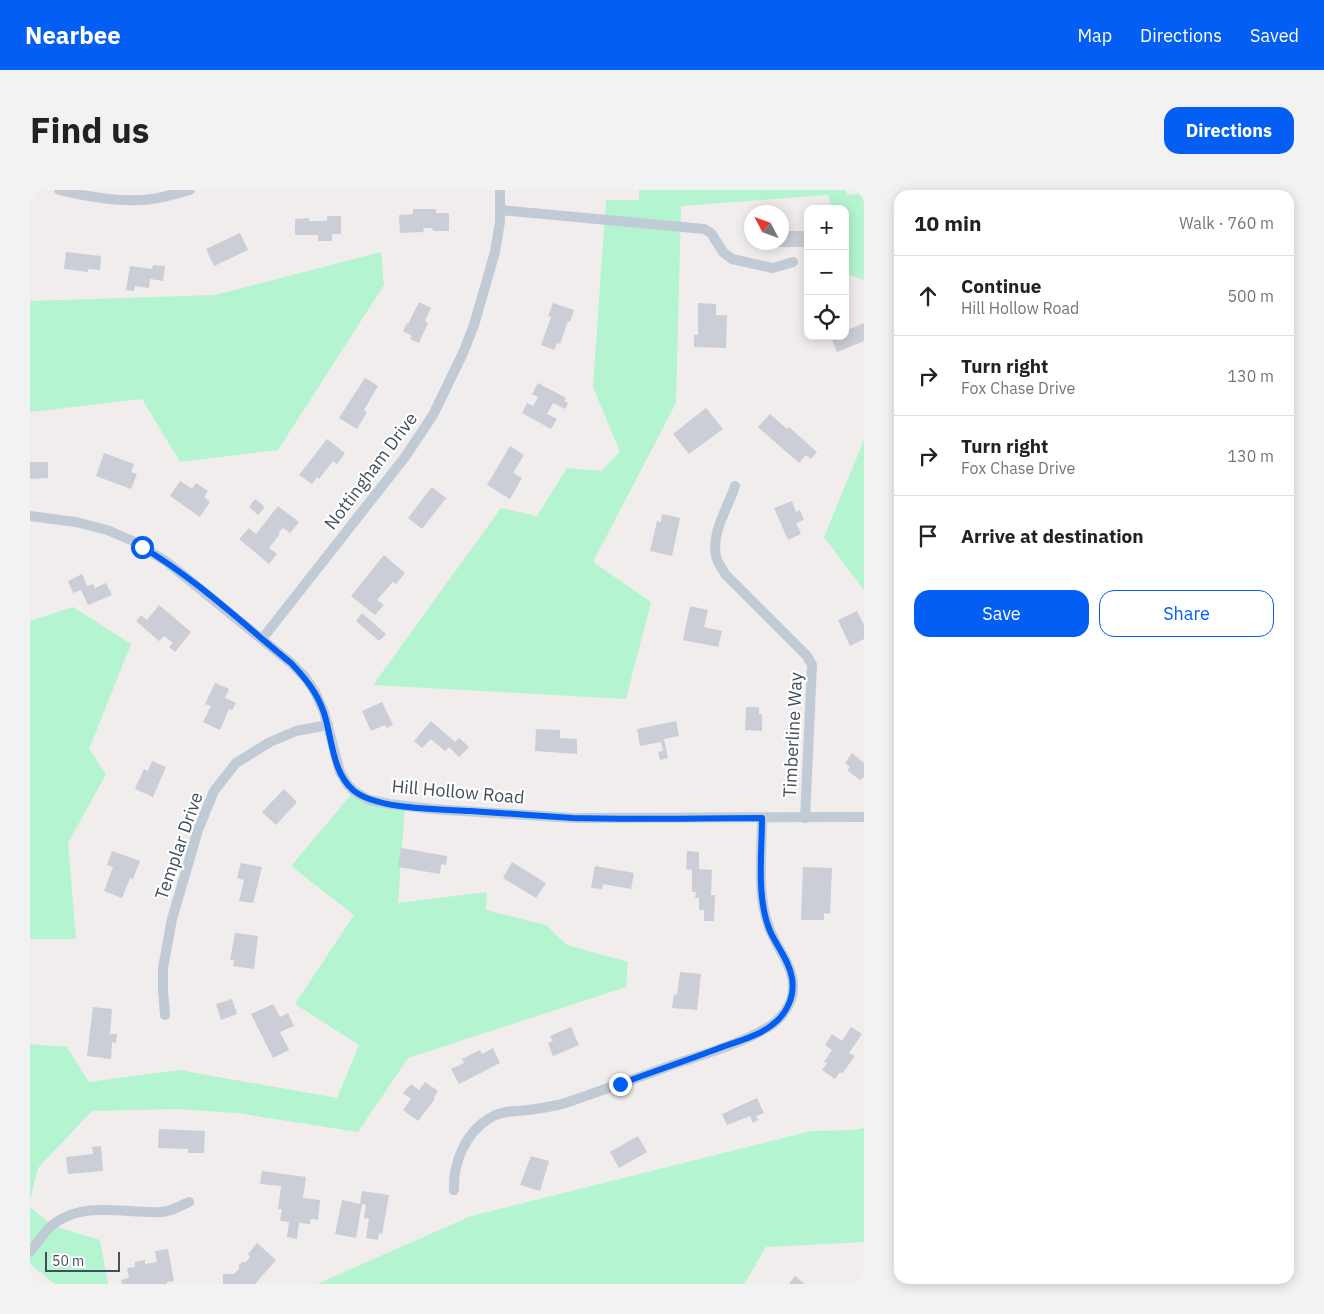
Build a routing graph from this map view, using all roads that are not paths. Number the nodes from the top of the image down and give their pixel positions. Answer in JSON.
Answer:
{"nodes":[{"id":1,"x":59,"y":190,"type":"edge"},
{"id":2,"x":190,"y":190,"type":"edge"},
{"id":3,"x":500,"y":190,"type":"edge"},
{"id":4,"x":500,"y":210,"type":"junction"},
{"id":5,"x":793,"y":262,"type":"dead end"},
{"id":6,"x":734,"y":486,"type":"dead end"},
{"id":7,"x":30,"y":516,"type":"edge"},
{"id":8,"x":262,"y":639,"type":"junction"},
{"id":9,"x":328,"y":725,"type":"junction"},
{"id":10,"x":864,"y":817,"type":"edge"},
{"id":11,"x":762,"y":818,"type":"junction"},
{"id":12,"x":805,"y":818,"type":"junction"},
{"id":13,"x":166,"y":1015,"type":"dead end"},
{"id":14,"x":454,"y":1190,"type":"dead end"},
{"id":15,"x":189,"y":1202,"type":"dead end"},
{"id":16,"x":30,"y":1252,"type":"edge"}],
"edges":[{"from":1,"to":2,"type":"street"},
{"from":3,"to":4,"type":"street","name":"Nottingham Drive"},
{"from":4,"to":5,"type":"street"},
{"from":4,"to":8,"type":"street","name":"Nottingham Drive"},
{"from":6,"to":12,"type":"street","name":"Timberline Way"},
{"from":7,"to":8,"type":"street","name":"Hill Hollow Road"},
{"from":8,"to":9,"type":"street","name":"Hill Hollow Road"},
{"from":9,"to":11,"type":"street","name":"Hill Hollow Road"},
{"from":9,"to":13,"type":"street","name":"Templar Drive"},
{"from":10,"to":12,"type":"street","name":"Hill Hollow Road"},
{"from":11,"to":12,"type":"street","name":"Hill Hollow Road"},
{"from":11,"to":14,"type":"street"},
{"from":15,"to":16,"type":"street"}]}
